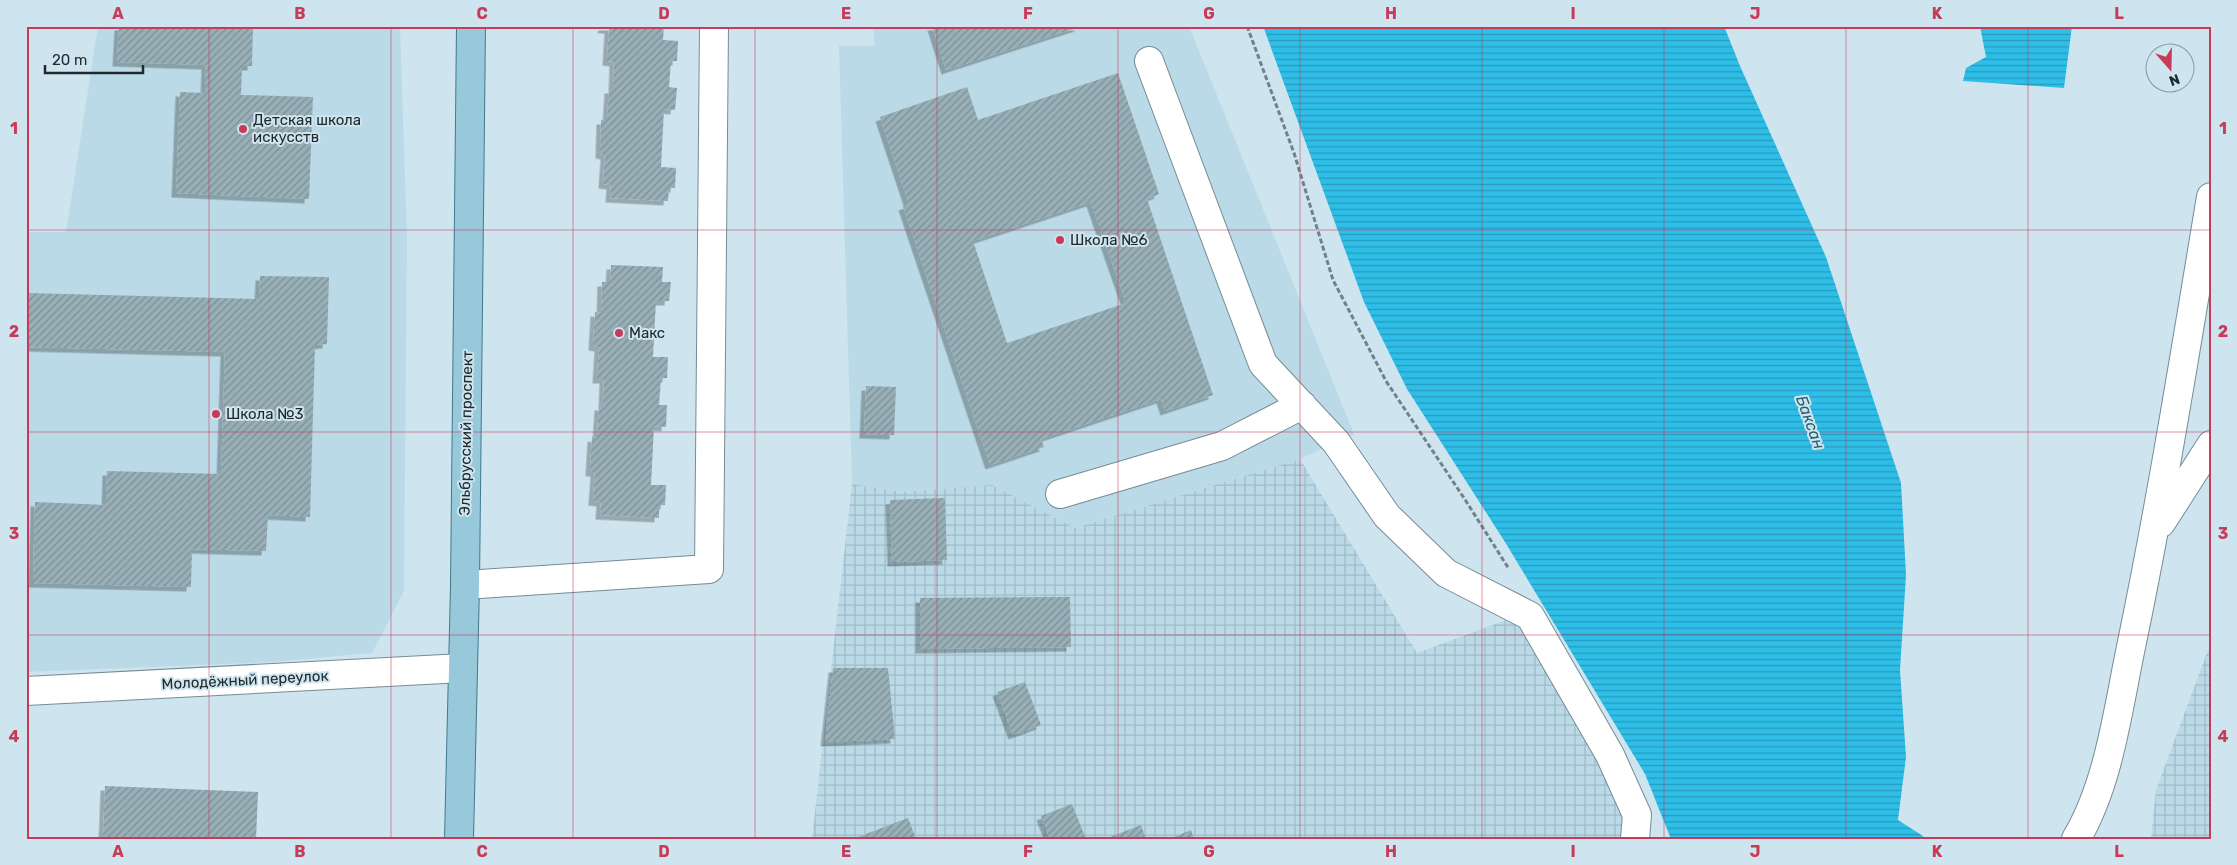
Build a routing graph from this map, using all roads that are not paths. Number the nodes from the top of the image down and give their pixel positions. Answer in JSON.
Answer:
{"nodes":[{"id":1,"x":471,"y":26,"type":"edge"},
{"id":2,"x":714,"y":26,"type":"edge"},
{"id":3,"x":1149,"y":61,"type":"dead end"},
{"id":4,"x":2211,"y":197,"type":"edge"},
{"id":5,"x":1302,"y":405,"type":"junction"},
{"id":6,"x":2211,"y":445,"type":"edge"},
{"id":7,"x":1060,"y":494,"type":"dead end"},
{"id":8,"x":2155,"y":532,"type":"junction"},
{"id":9,"x":465,"y":585,"type":"junction"},
{"id":10,"x":463,"y":668,"type":"junction"},
{"id":11,"x":26,"y":691,"type":"edge"},
{"id":12,"x":459,"y":839,"type":"edge"},
{"id":13,"x":1635,"y":839,"type":"edge"},
{"id":14,"x":2076,"y":839,"type":"edge"}],
"edges":[{"from":1,"to":9,"type":"main road","name":"Эльбрусский проспект"},
{"from":2,"to":9,"type":"street"},
{"from":3,"to":5,"type":"street"},
{"from":4,"to":8,"type":"street"},
{"from":5,"to":7,"type":"street"},
{"from":5,"to":13,"type":"street"},
{"from":6,"to":8,"type":"street"},
{"from":8,"to":14,"type":"street"},
{"from":9,"to":10,"type":"main road","name":"Эльбрусский проспект"},
{"from":10,"to":11,"type":"street","name":"Молодёжный переулок"},
{"from":10,"to":12,"type":"main road","name":"Эльбрусский проспект"}]}
